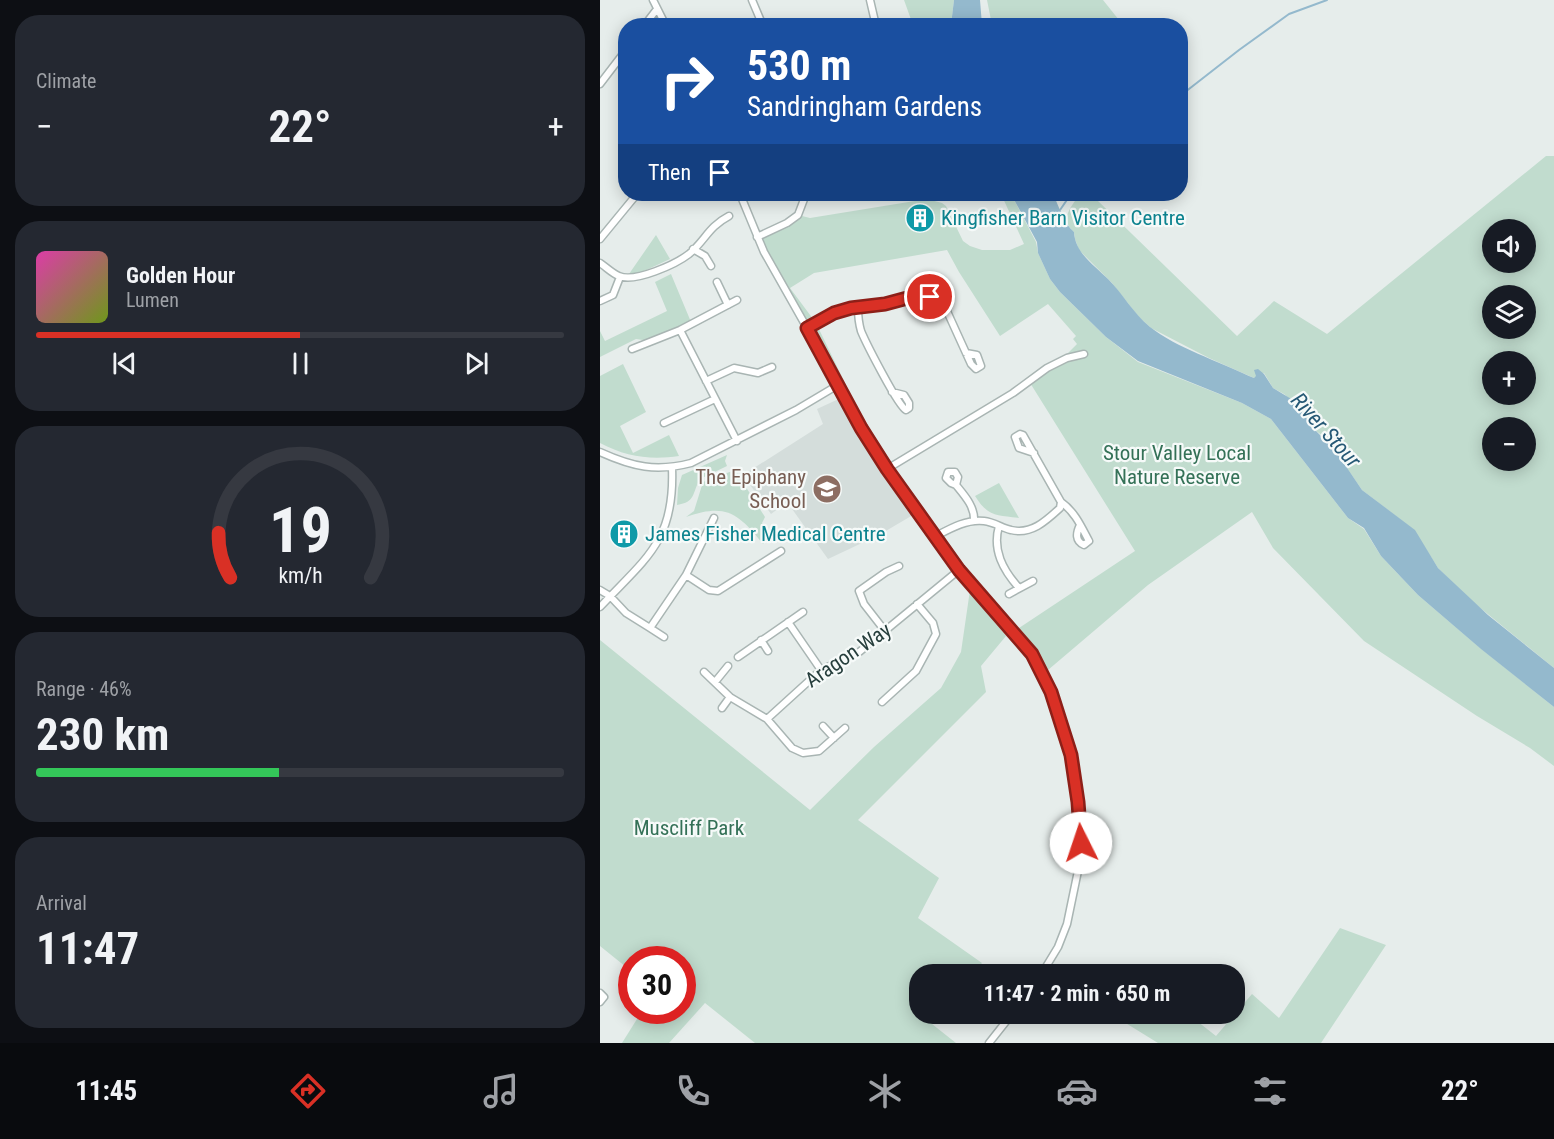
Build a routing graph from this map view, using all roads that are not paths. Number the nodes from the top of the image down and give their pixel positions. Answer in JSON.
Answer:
{"nodes":[{"id":1,"x":653,"y":0,"type":"edge"},
{"id":2,"x":752,"y":0,"type":"edge"},
{"id":3,"x":870,"y":0,"type":"edge"},
{"id":4,"x":657,"y":9,"type":"junction"},
{"id":5,"x":650,"y":18,"type":"edge"},
{"id":6,"x":662,"y":18,"type":"edge"},
{"id":7,"x":760,"y":18,"type":"edge"},
{"id":8,"x":874,"y":18,"type":"edge"},
{"id":9,"x":618,"y":60,"type":"edge"},
{"id":10,"x":600,"y":84,"type":"edge"},
{"id":11,"x":631,"y":201,"type":"edge"},
{"id":12,"x":743,"y":201,"type":"edge"},
{"id":13,"x":803,"y":201,"type":"edge"},
{"id":14,"x":729,"y":216,"type":"dead end"},
{"id":15,"x":757,"y":237,"type":"junction"},
{"id":16,"x":600,"y":239,"type":"edge"},
{"id":17,"x":693,"y":249,"type":"junction"},
{"id":18,"x":600,"y":263,"type":"edge"},
{"id":19,"x":711,"y":266,"type":"dead end"},
{"id":20,"x":620,"y":277,"type":"junction"},
{"id":21,"x":717,"y":282,"type":"dead end"},
{"id":22,"x":737,"y":300,"type":"dead end"},
{"id":23,"x":600,"y":301,"type":"edge"},
{"id":24,"x":728,"y":305,"type":"junction"},
{"id":25,"x":858,"y":308,"type":"junction"},
{"id":26,"x":807,"y":328,"type":"junction"},
{"id":27,"x":680,"y":330,"type":"junction"},
{"id":28,"x":632,"y":349,"type":"dead end"},
{"id":29,"x":966,"y":353,"type":"dead end"},
{"id":30,"x":1084,"y":354,"type":"dead end"},
{"id":31,"x":772,"y":367,"type":"dead end"},
{"id":32,"x":706,"y":381,"type":"junction"},
{"id":33,"x":838,"y":385,"type":"junction"},
{"id":34,"x":892,"y":392,"type":"dead end"},
{"id":35,"x":715,"y":399,"type":"junction"},
{"id":36,"x":663,"y":423,"type":"dead end"},
{"id":37,"x":736,"y":441,"type":"junction"},
{"id":38,"x":600,"y":452,"type":"edge"},
{"id":39,"x":1034,"y":453,"type":"dead end"},
{"id":40,"x":672,"y":468,"type":"junction"},
{"id":41,"x":887,"y":469,"type":"junction"},
{"id":42,"x":957,"y":485,"type":"dead end"},
{"id":43,"x":1060,"y":502,"type":"junction"},
{"id":44,"x":714,"y":519,"type":"dead end"},
{"id":45,"x":974,"y":522,"type":"junction"},
{"id":46,"x":1080,"y":525,"type":"dead end"},
{"id":47,"x":999,"y":526,"type":"junction"},
{"id":48,"x":936,"y":536,"type":"junction"},
{"id":49,"x":782,"y":551,"type":"dead end"},
{"id":50,"x":899,"y":566,"type":"dead end"},
{"id":51,"x":959,"y":570,"type":"junction"},
{"id":52,"x":686,"y":575,"type":"junction"},
{"id":53,"x":1033,"y":581,"type":"dead end"},
{"id":54,"x":1019,"y":588,"type":"junction"},
{"id":55,"x":852,"y":589,"type":"dead end"},
{"id":56,"x":600,"y":590,"type":"edge"},
{"id":57,"x":859,"y":591,"type":"junction"},
{"id":58,"x":1009,"y":594,"type":"dead end"},
{"id":59,"x":610,"y":596,"type":"junction"},
{"id":60,"x":917,"y":604,"type":"junction"},
{"id":61,"x":600,"y":607,"type":"edge"},
{"id":62,"x":803,"y":612,"type":"dead end"},
{"id":63,"x":788,"y":622,"type":"junction"},
{"id":64,"x":650,"y":628,"type":"junction"},
{"id":65,"x":885,"y":631,"type":"junction"},
{"id":66,"x":664,"y":637,"type":"dead end"},
{"id":67,"x":760,"y":640,"type":"junction"},
{"id":68,"x":768,"y":651,"type":"dead end"},
{"id":69,"x":738,"y":657,"type":"dead end"},
{"id":70,"x":728,"y":666,"type":"dead end"},
{"id":71,"x":820,"y":670,"type":"junction"},
{"id":72,"x":704,"y":672,"type":"dead end"},
{"id":73,"x":715,"y":682,"type":"junction"},
{"id":74,"x":730,"y":697,"type":"junction"},
{"id":75,"x":882,"y":702,"type":"dead end"},
{"id":76,"x":722,"y":708,"type":"dead end"},
{"id":77,"x":766,"y":719,"type":"junction"},
{"id":78,"x":823,"y":726,"type":"dead end"},
{"id":79,"x":845,"y":728,"type":"dead end"},
{"id":80,"x":834,"y":738,"type":"junction"},
{"id":81,"x":1047,"y":964,"type":"edge"},
{"id":82,"x":1004,"y":1024,"type":"edge"},
{"id":83,"x":989,"y":1043,"type":"edge"}],
"edges":[{"from":1,"to":4,"type":"street"},
{"from":2,"to":7,"type":"street"},
{"from":3,"to":8,"type":"street"},
{"from":4,"to":5,"type":"street"},
{"from":4,"to":6,"type":"street"},
{"from":9,"to":10,"type":"street"},
{"from":11,"to":16,"type":"street"},
{"from":12,"to":15,"type":"street"},
{"from":13,"to":15,"type":"street"},
{"from":14,"to":17,"type":"street"},
{"from":15,"to":26,"type":"street"},
{"from":17,"to":19,"type":"street"},
{"from":17,"to":20,"type":"street"},
{"from":18,"to":20,"type":"street"},
{"from":20,"to":23,"type":"street"},
{"from":21,"to":24,"type":"street"},
{"from":22,"to":24,"type":"street"},
{"from":24,"to":27,"type":"street"},
{"from":25,"to":26,"type":"street"},
{"from":25,"to":29,"type":"street"},
{"from":25,"to":34,"type":"street"},
{"from":26,"to":33,"type":"street"},
{"from":27,"to":28,"type":"street"},
{"from":27,"to":32,"type":"street"},
{"from":30,"to":41,"type":"street"},
{"from":31,"to":32,"type":"street"},
{"from":32,"to":35,"type":"street"},
{"from":33,"to":37,"type":"street"},
{"from":33,"to":41,"type":"street"},
{"from":35,"to":36,"type":"street"},
{"from":35,"to":37,"type":"street"},
{"from":37,"to":40,"type":"street"},
{"from":38,"to":40,"type":"street"},
{"from":39,"to":43,"type":"street"},
{"from":40,"to":59,"type":"street"},
{"from":41,"to":48,"type":"street"},
{"from":42,"to":45,"type":"street"},
{"from":43,"to":46,"type":"street"},
{"from":43,"to":47,"type":"street"},
{"from":44,"to":52,"type":"street"},
{"from":45,"to":47,"type":"street"},
{"from":45,"to":48,"type":"street"},
{"from":47,"to":54,"type":"street"},
{"from":48,"to":51,"type":"street"},
{"from":49,"to":52,"type":"street"},
{"from":50,"to":57,"type":"street"},
{"from":51,"to":60,"type":"street","name":"Aragon Way"},
{"from":51,"to":81,"type":"street"},
{"from":52,"to":64,"type":"street"},
{"from":53,"to":54,"type":"street"},
{"from":54,"to":58,"type":"street"},
{"from":55,"to":57,"type":"street"},
{"from":56,"to":59,"type":"street"},
{"from":57,"to":65,"type":"street"},
{"from":59,"to":61,"type":"street"},
{"from":59,"to":64,"type":"street"},
{"from":60,"to":65,"type":"street","name":"Aragon Way"},
{"from":60,"to":75,"type":"street"},
{"from":62,"to":63,"type":"street"},
{"from":63,"to":67,"type":"street"},
{"from":63,"to":71,"type":"street"},
{"from":64,"to":66,"type":"street"},
{"from":65,"to":71,"type":"street","name":"Aragon Way"},
{"from":67,"to":68,"type":"street"},
{"from":67,"to":69,"type":"street"},
{"from":70,"to":73,"type":"street"},
{"from":71,"to":77,"type":"street","name":"Aragon Way"},
{"from":72,"to":73,"type":"street"},
{"from":73,"to":74,"type":"street"},
{"from":74,"to":76,"type":"street"},
{"from":74,"to":77,"type":"street"},
{"from":77,"to":80,"type":"street"},
{"from":78,"to":80,"type":"street"},
{"from":79,"to":80,"type":"street"},
{"from":82,"to":83,"type":"street"}]}
